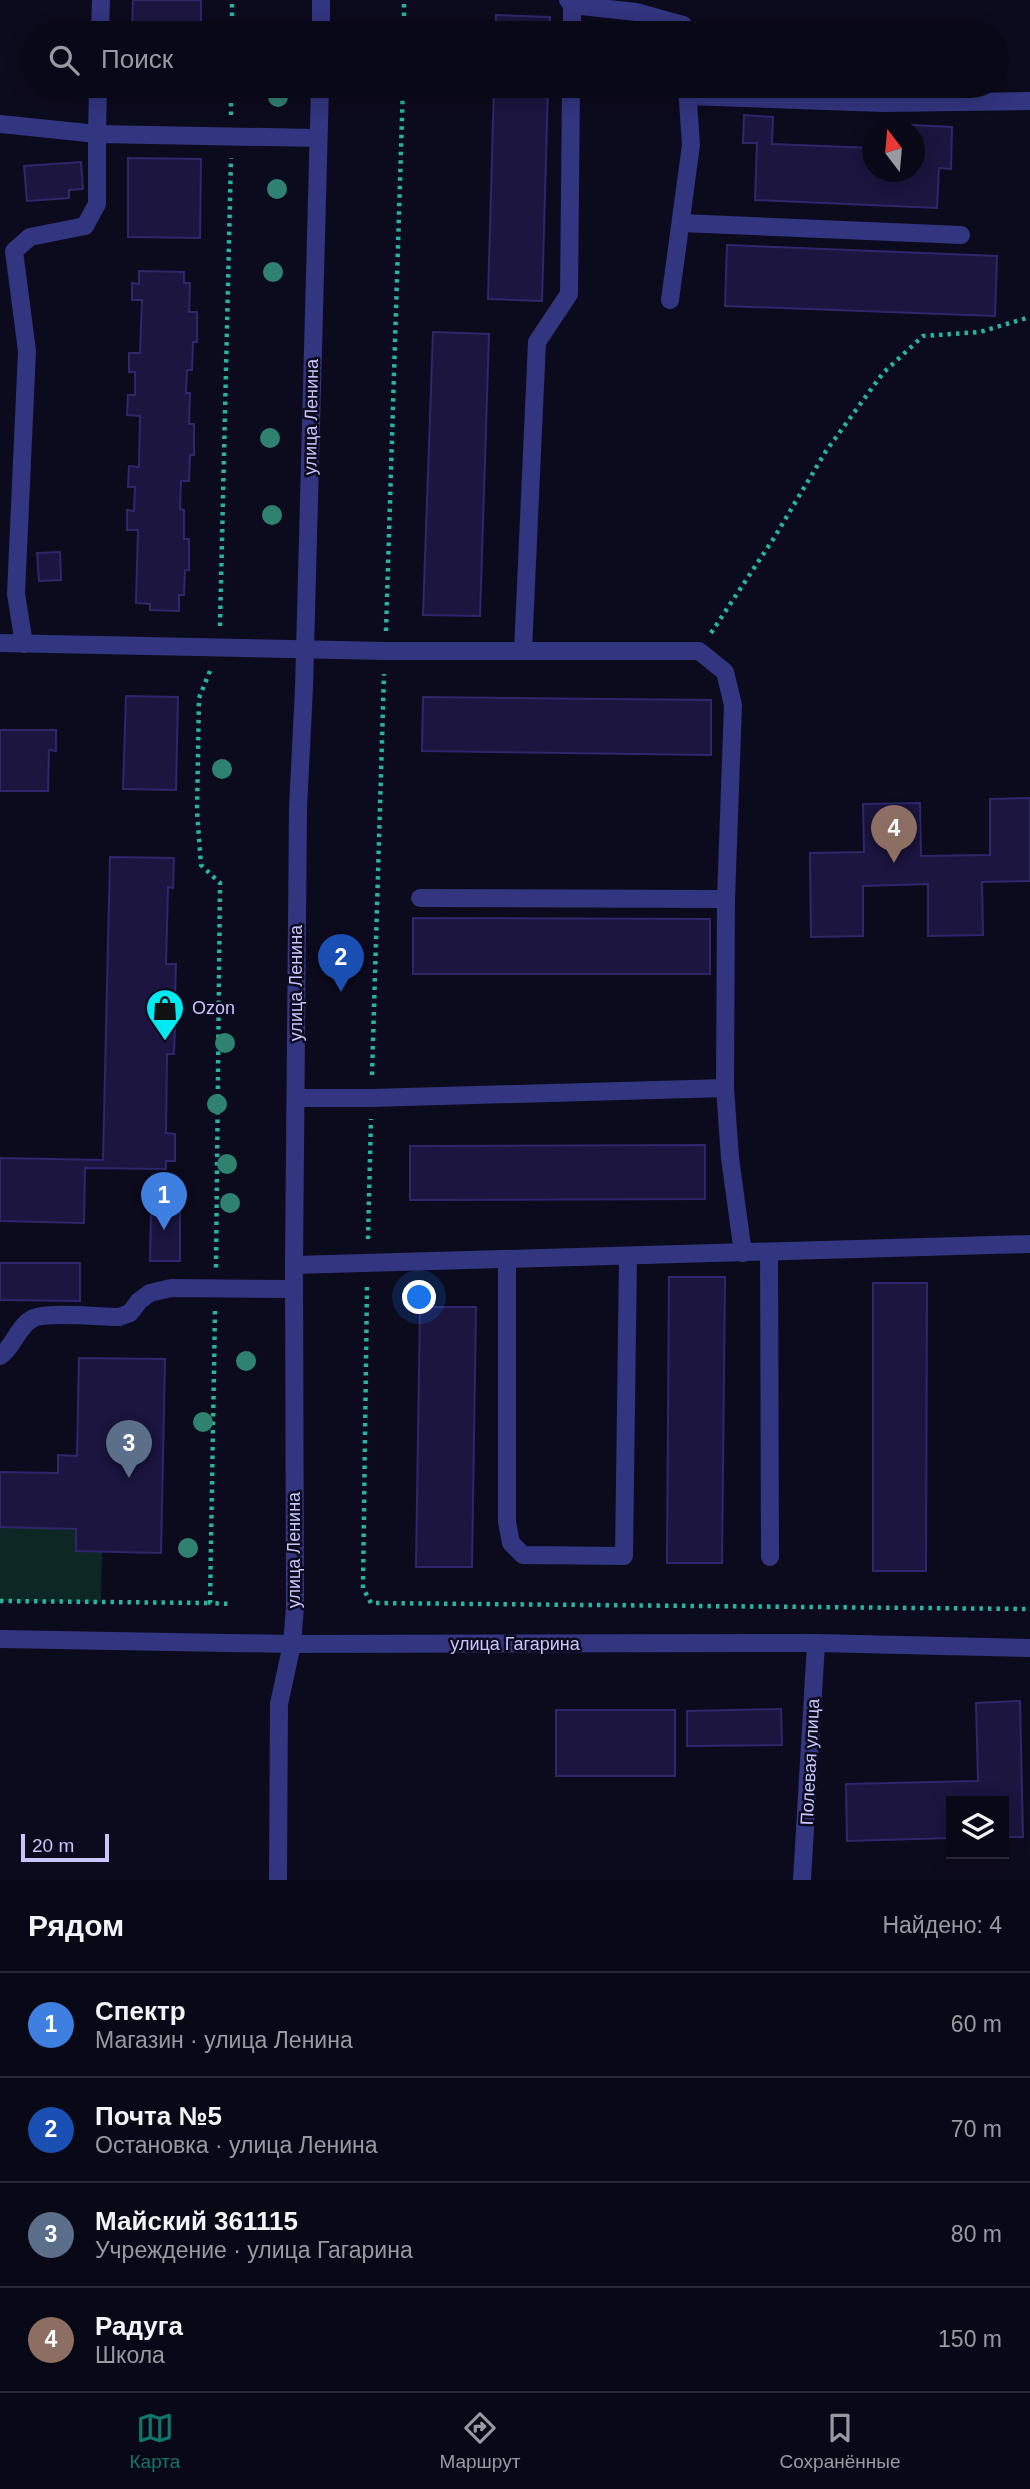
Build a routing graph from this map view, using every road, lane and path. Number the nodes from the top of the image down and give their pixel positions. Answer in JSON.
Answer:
{"nodes":[{"id":1,"x":100,"y":0,"type":"edge"},
{"id":2,"x":232,"y":0,"type":"edge"},
{"id":3,"x":321,"y":0,"type":"edge"},
{"id":4,"x":404,"y":0,"type":"edge"},
{"id":5,"x":570,"y":2,"type":"edge"},
{"id":6,"x":100,"y":21,"type":"edge"},
{"id":7,"x":232,"y":21,"type":"edge"},
{"id":8,"x":321,"y":21,"type":"edge"},
{"id":9,"x":404,"y":21,"type":"edge"},
{"id":10,"x":571,"y":21,"type":"edge"},
{"id":11,"x":669,"y":21,"type":"edge"},
{"id":12,"x":98,"y":98,"type":"edge"},
{"id":13,"x":231,"y":98,"type":"edge"},
{"id":14,"x":320,"y":98,"type":"edge"},
{"id":15,"x":403,"y":98,"type":"edge"},
{"id":16,"x":571,"y":98,"type":"edge"},
{"id":17,"x":688,"y":98,"type":"edge"},
{"id":18,"x":802,"y":98,"type":"edge"},
{"id":19,"x":1030,"y":101,"type":"edge"},
{"id":20,"x":0,"y":124,"type":"edge"},
{"id":21,"x":97,"y":134,"type":"junction"},
{"id":22,"x":231,"y":138,"type":"junction"},
{"id":23,"x":318,"y":138,"type":"junction"},
{"id":24,"x":681,"y":223,"type":"junction"},
{"id":25,"x":961,"y":235,"type":"dead end"},
{"id":26,"x":670,"y":300,"type":"dead end"},
{"id":27,"x":1030,"y":317,"type":"edge"},
{"id":28,"x":0,"y":643,"type":"edge"},
{"id":29,"x":24,"y":644,"type":"junction"},
{"id":30,"x":220,"y":648,"type":"junction"},
{"id":31,"x":305,"y":648,"type":"junction"},
{"id":32,"x":385,"y":651,"type":"junction"},
{"id":33,"x":523,"y":651,"type":"junction"},
{"id":34,"x":699,"y":651,"type":"junction"},
{"id":35,"x":420,"y":898,"type":"dead end"},
{"id":36,"x":726,"y":899,"type":"junction"},
{"id":37,"x":725,"y":1088,"type":"junction"},
{"id":38,"x":296,"y":1098,"type":"junction"},
{"id":39,"x":371,"y":1098,"type":"junction"},
{"id":40,"x":1030,"y":1244,"type":"edge"},
{"id":41,"x":743,"y":1252,"type":"junction"},
{"id":42,"x":769,"y":1252,"type":"junction"},
{"id":43,"x":628,"y":1256,"type":"junction"},
{"id":44,"x":507,"y":1259,"type":"junction"},
{"id":45,"x":368,"y":1262,"type":"junction"},
{"id":46,"x":294,"y":1265,"type":"junction"},
{"id":47,"x":216,"y":1289,"type":"junction"},
{"id":48,"x":294,"y":1289,"type":"junction"},
{"id":49,"x":0,"y":1356,"type":"edge"},
{"id":50,"x":770,"y":1557,"type":"dead end"},
{"id":51,"x":0,"y":1601,"type":"edge"},
{"id":52,"x":210,"y":1604,"type":"junction"},
{"id":53,"x":232,"y":1604,"type":"dead end"},
{"id":54,"x":1030,"y":1609,"type":"edge"},
{"id":55,"x":0,"y":1639,"type":"edge"},
{"id":56,"x":817,"y":1643,"type":"junction"},
{"id":57,"x":292,"y":1644,"type":"junction"},
{"id":58,"x":1030,"y":1648,"type":"edge"},
{"id":59,"x":278,"y":1880,"type":"edge"},
{"id":60,"x":802,"y":1880,"type":"edge"}],
"edges":[{"from":1,"to":6,"type":"street"},
{"from":2,"to":7,"type":"path"},
{"from":3,"to":8,"type":"street"},
{"from":4,"to":9,"type":"path"},
{"from":5,"to":10,"type":"street"},
{"from":5,"to":11,"type":"street"},
{"from":12,"to":21,"type":"street"},
{"from":13,"to":22,"type":"path"},
{"from":14,"to":23,"type":"street","name":"улица Ленина"},
{"from":15,"to":32,"type":"path"},
{"from":16,"to":33,"type":"street"},
{"from":17,"to":24,"type":"street"},
{"from":18,"to":19,"type":"street"},
{"from":20,"to":21,"type":"street"},
{"from":21,"to":22,"type":"street"},
{"from":21,"to":29,"type":"street"},
{"from":22,"to":23,"type":"street"},
{"from":22,"to":30,"type":"path"},
{"from":23,"to":31,"type":"street","name":"улица Ленина"},
{"from":24,"to":25,"type":"street"},
{"from":24,"to":26,"type":"street"},
{"from":27,"to":34,"type":"path"},
{"from":28,"to":29,"type":"street"},
{"from":29,"to":30,"type":"street"},
{"from":30,"to":31,"type":"street"},
{"from":30,"to":47,"type":"path"},
{"from":31,"to":32,"type":"street"},
{"from":31,"to":38,"type":"street","name":"улица Ленина"},
{"from":32,"to":33,"type":"street"},
{"from":32,"to":39,"type":"path"},
{"from":33,"to":34,"type":"street"},
{"from":34,"to":36,"type":"street"},
{"from":35,"to":36,"type":"street"},
{"from":36,"to":37,"type":"street"},
{"from":37,"to":39,"type":"street"},
{"from":37,"to":41,"type":"street"},
{"from":38,"to":39,"type":"street"},
{"from":38,"to":46,"type":"street","name":"улица Ленина"},
{"from":39,"to":45,"type":"path"},
{"from":40,"to":42,"type":"street"},
{"from":41,"to":42,"type":"street"},
{"from":41,"to":43,"type":"street"},
{"from":42,"to":50,"type":"street"},
{"from":43,"to":44,"type":"street"},
{"from":43,"to":44,"type":"street"},
{"from":44,"to":45,"type":"street"},
{"from":45,"to":46,"type":"street"},
{"from":45,"to":54,"type":"path"},
{"from":46,"to":48,"type":"street","name":"улица Ленина"},
{"from":47,"to":48,"type":"street"},
{"from":47,"to":49,"type":"street"},
{"from":47,"to":52,"type":"path"},
{"from":48,"to":57,"type":"street","name":"улица Ленина"},
{"from":51,"to":52,"type":"path"},
{"from":52,"to":53,"type":"path"},
{"from":55,"to":57,"type":"street","name":"улица Гагарина"},
{"from":56,"to":57,"type":"street","name":"улица Гагарина"},
{"from":56,"to":58,"type":"street","name":"улица Гагарина"},
{"from":56,"to":60,"type":"street","name":"Полевая улица"},
{"from":57,"to":59,"type":"street","name":"улица Ленина"}]}
